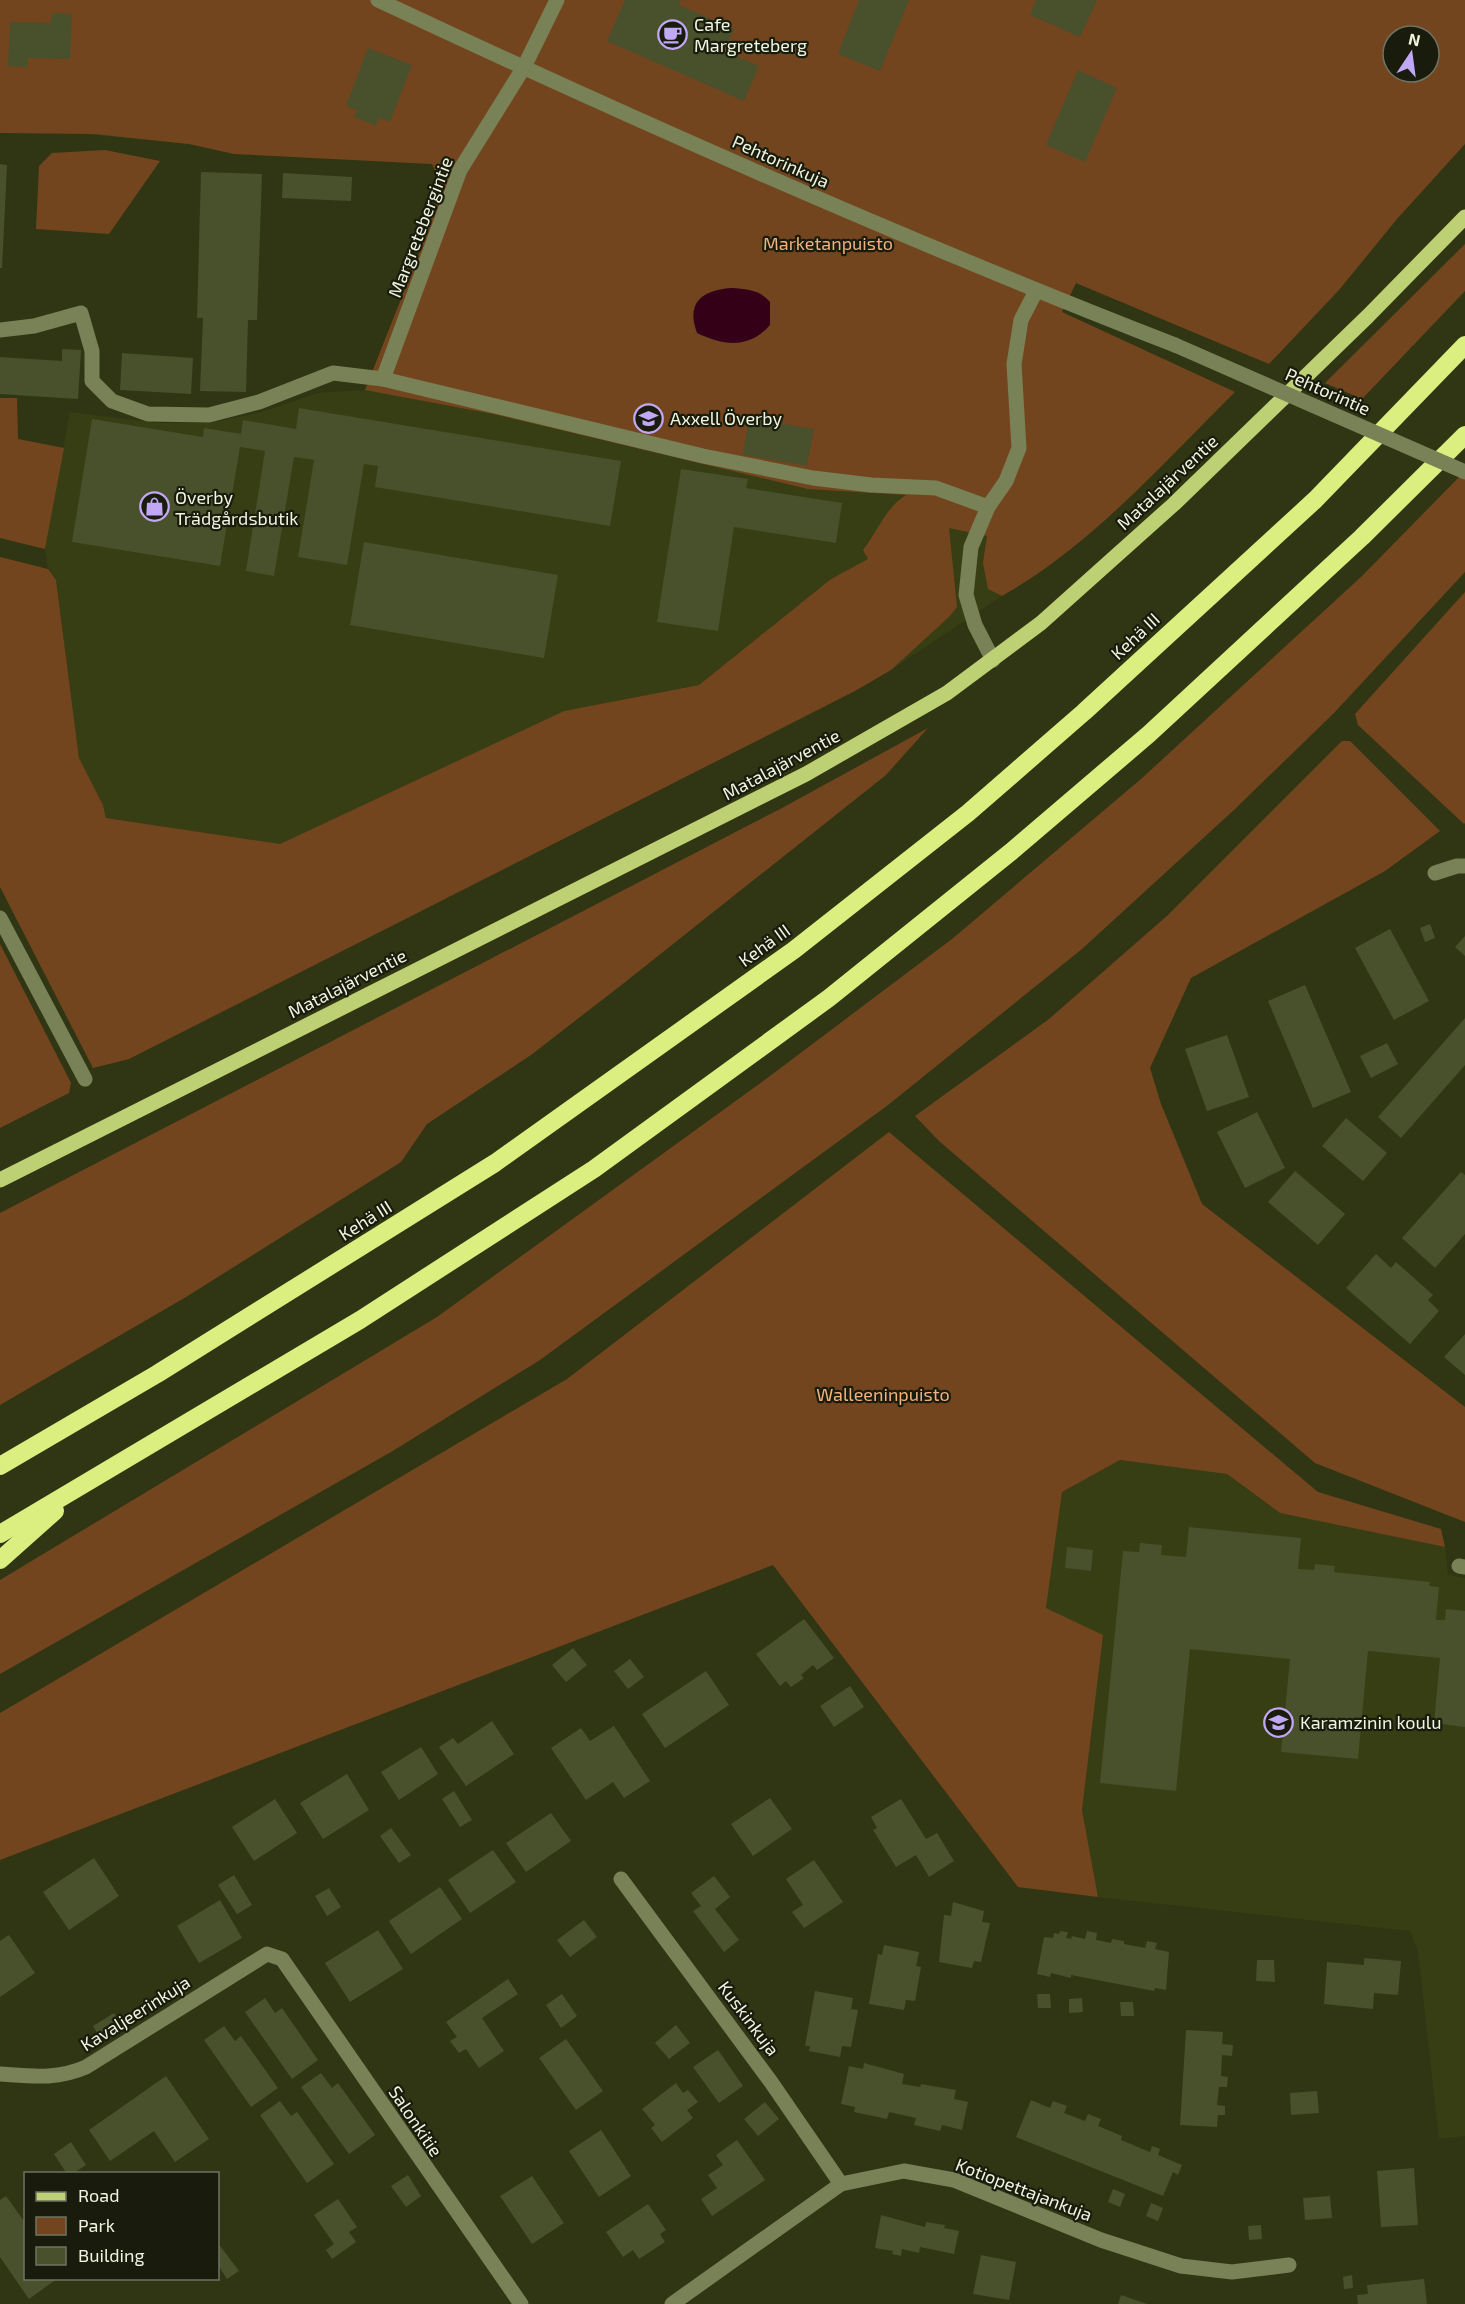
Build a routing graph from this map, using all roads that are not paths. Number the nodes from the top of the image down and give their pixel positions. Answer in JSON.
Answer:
{"nodes":[{"id":1,"x":378,"y":0,"type":"edge"},
{"id":2,"x":557,"y":0,"type":"edge"},
{"id":3,"x":524,"y":67,"type":"junction"},
{"id":4,"x":1465,"y":217,"type":"edge"},
{"id":5,"x":1036,"y":291,"type":"junction"},
{"id":6,"x":0,"y":330,"type":"edge"},
{"id":7,"x":1174,"y":345,"type":"joint"},
{"id":8,"x":1465,"y":345,"type":"edge"},
{"id":9,"x":383,"y":379,"type":"junction"},
{"id":10,"x":1465,"y":435,"type":"edge"},
{"id":11,"x":1465,"y":472,"type":"edge"},
{"id":12,"x":988,"y":507,"type":"junction"},
{"id":13,"x":993,"y":660,"type":"junction"},
{"id":14,"x":1465,"y":866,"type":"edge"},
{"id":15,"x":1435,"y":873,"type":"dead end"},
{"id":16,"x":0,"y":918,"type":"edge"},
{"id":17,"x":85,"y":1079,"type":"dead end"},
{"id":18,"x":0,"y":1180,"type":"edge"},
{"id":19,"x":0,"y":1466,"type":"edge"},
{"id":20,"x":83,"y":1485,"type":"junction"},
{"id":21,"x":0,"y":1534,"type":"edge"},
{"id":22,"x":0,"y":1560,"type":"edge"},
{"id":23,"x":621,"y":1879,"type":"dead end"},
{"id":24,"x":282,"y":1959,"type":"joint"},
{"id":25,"x":0,"y":2074,"type":"edge"},
{"id":26,"x":841,"y":2184,"type":"junction"},
{"id":27,"x":1289,"y":2265,"type":"dead end"},
{"id":28,"x":521,"y":2304,"type":"edge"},
{"id":29,"x":672,"y":2304,"type":"edge"}],
"edges":[{"from":1,"to":3,"type":"street","name":"Pehtorinkuja"},
{"from":2,"to":3,"type":"street","name":"Margretebergintie"},
{"from":3,"to":5,"type":"street","name":"Pehtorinkuja"},
{"from":3,"to":9,"type":"street","name":"Margretebergintie"},
{"from":4,"to":13,"type":"main road","name":"Matalajärventie"},
{"from":5,"to":7,"type":"street","name":"Pehtorinkuja"},
{"from":5,"to":12,"type":"street"},
{"from":6,"to":9,"type":"street"},
{"from":7,"to":11,"type":"street","name":"Pehtorintie","bridge":true},
{"from":8,"to":19,"type":"highway","name":"Kehä III"},
{"from":9,"to":12,"type":"street"},
{"from":10,"to":20,"type":"highway"},
{"from":12,"to":13,"type":"street"},
{"from":13,"to":18,"type":"main road","name":"Matalajärventie"},
{"from":14,"to":15,"type":"street"},
{"from":16,"to":17,"type":"street"},
{"from":20,"to":21,"type":"highway"},
{"from":20,"to":22,"type":"highway"},
{"from":23,"to":26,"type":"street","name":"Kuskinkuja"},
{"from":24,"to":25,"type":"street","name":"Kavaljeerinkuja"},
{"from":24,"to":28,"type":"street","name":"Salonkitie"},
{"from":26,"to":27,"type":"street","name":"Kotiopettajankuja"},
{"from":26,"to":29,"type":"street","name":"Kotiopettajankuja"}]}
